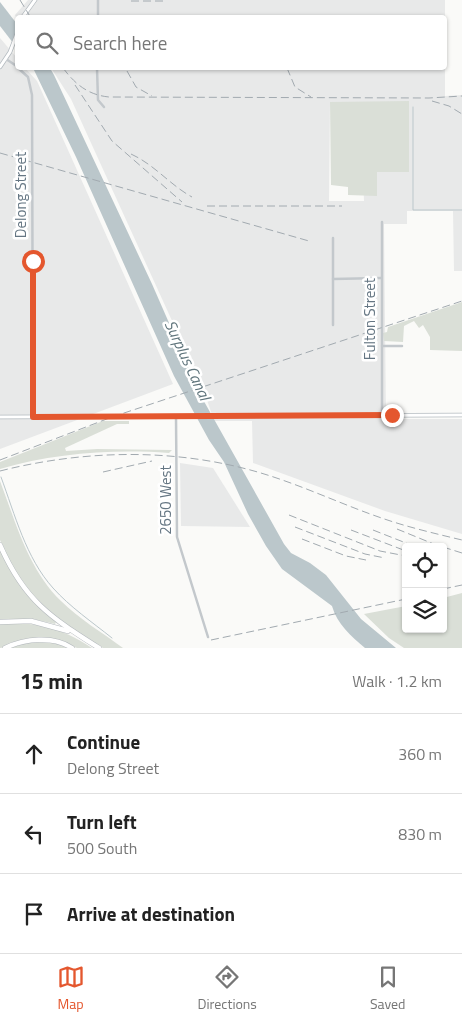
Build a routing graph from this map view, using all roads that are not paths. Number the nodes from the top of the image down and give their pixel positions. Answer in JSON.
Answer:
{"nodes":[{"id":1,"x":35,"y":0,"type":"edge"},
{"id":2,"x":98,"y":0,"type":"edge"},
{"id":3,"x":24,"y":15,"type":"edge"},
{"id":4,"x":98,"y":15,"type":"edge"},
{"id":5,"x":15,"y":39,"type":"edge"},
{"id":6,"x":6,"y":59,"type":"junction"},
{"id":7,"x":15,"y":65,"type":"edge"},
{"id":8,"x":0,"y":67,"type":"edge"},
{"id":9,"x":21,"y":70,"type":"edge"},
{"id":10,"x":98,"y":70,"type":"edge"},
{"id":11,"x":104,"y":107,"type":"dead end"},
{"id":12,"x":382,"y":222,"type":"dead end"},
{"id":13,"x":334,"y":238,"type":"dead end"},
{"id":14,"x":333,"y":278,"type":"junction"},
{"id":15,"x":381,"y":278,"type":"junction"},
{"id":16,"x":333,"y":325,"type":"dead end"},
{"id":17,"x":382,"y":346,"type":"junction"},
{"id":18,"x":402,"y":346,"type":"dead end"},
{"id":19,"x":382,"y":415,"type":"junction"},
{"id":20,"x":462,"y":415,"type":"edge"},
{"id":21,"x":0,"y":417,"type":"edge"},
{"id":22,"x":33,"y":417,"type":"junction"},
{"id":23,"x":176,"y":417,"type":"junction"},
{"id":24,"x":0,"y":545,"type":"edge"},
{"id":25,"x":0,"y":622,"type":"edge"},
{"id":26,"x":208,"y":637,"type":"dead end"},
{"id":27,"x":85,"y":639,"type":"junction"},
{"id":28,"x":4,"y":648,"type":"edge"},
{"id":29,"x":72,"y":648,"type":"edge"},
{"id":30,"x":99,"y":648,"type":"edge"}],
"edges":[{"from":1,"to":3,"type":"street"},
{"from":2,"to":4,"type":"street"},
{"from":5,"to":6,"type":"street"},
{"from":6,"to":7,"type":"street","name":"Delong Street"},
{"from":6,"to":8,"type":"street"},
{"from":9,"to":22,"type":"street","name":"Delong Street"},
{"from":10,"to":11,"type":"street"},
{"from":12,"to":15,"type":"street","name":"Fulton Street"},
{"from":13,"to":14,"type":"street"},
{"from":14,"to":15,"type":"street"},
{"from":14,"to":16,"type":"street"},
{"from":15,"to":17,"type":"street","name":"Fulton Street"},
{"from":17,"to":18,"type":"street"},
{"from":17,"to":19,"type":"street","name":"Fulton Street"},
{"from":19,"to":20,"type":"street"},
{"from":19,"to":23,"type":"street"},
{"from":21,"to":22,"type":"street"},
{"from":22,"to":23,"type":"street"},
{"from":23,"to":26,"type":"street","name":"2650 West"},
{"from":24,"to":27,"type":"highway"},
{"from":25,"to":27,"type":"highway"},
{"from":27,"to":30,"type":"highway"},
{"from":28,"to":29,"type":"highway"}]}
